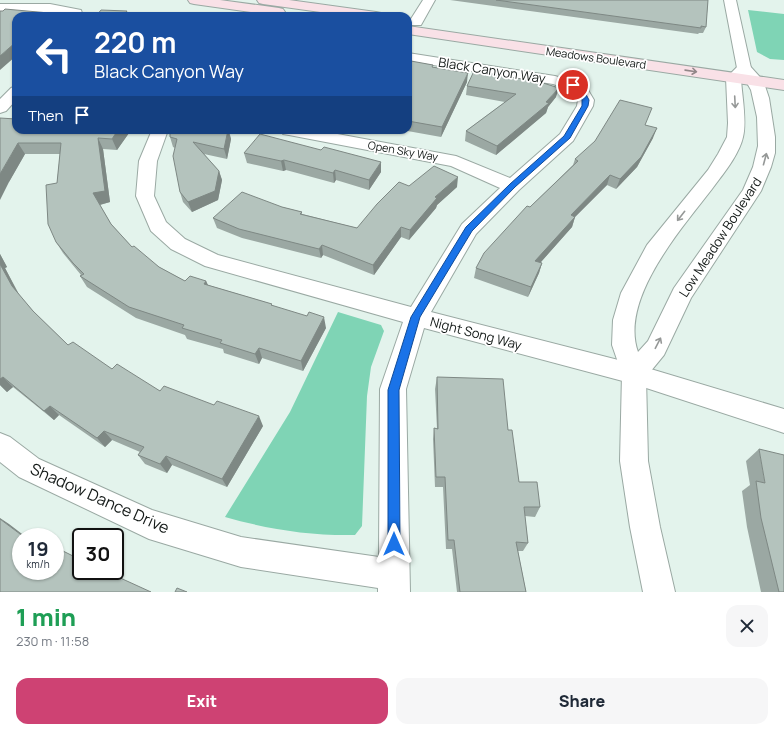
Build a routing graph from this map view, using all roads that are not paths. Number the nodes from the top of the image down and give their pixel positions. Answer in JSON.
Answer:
{"nodes":[{"id":1,"x":194,"y":0,"type":"edge"},
{"id":2,"x":263,"y":0,"type":"edge"},
{"id":3,"x":429,"y":0,"type":"edge"},
{"id":4,"x":730,"y":0,"type":"edge"},
{"id":5,"x":0,"y":8,"type":"edge"},
{"id":6,"x":73,"y":12,"type":"edge"},
{"id":7,"x":278,"y":12,"type":"edge"},
{"id":8,"x":348,"y":12,"type":"edge"},
{"id":9,"x":412,"y":23,"type":"edge"},
{"id":10,"x":412,"y":24,"type":"edge"},
{"id":11,"x":412,"y":58,"type":"edge"},
{"id":12,"x":784,"y":73,"type":"edge"},
{"id":13,"x":744,"y":76,"type":"junction"},
{"id":14,"x":784,"y":84,"type":"edge"},
{"id":15,"x":12,"y":96,"type":"edge"},
{"id":16,"x":0,"y":108,"type":"edge"},
{"id":17,"x":0,"y":112,"type":"edge"},
{"id":18,"x":12,"y":112,"type":"edge"},
{"id":19,"x":158,"y":134,"type":"edge"},
{"id":20,"x":311,"y":134,"type":"edge"},
{"id":21,"x":512,"y":186,"type":"junction"},
{"id":22,"x":416,"y":317,"type":"junction"},
{"id":23,"x":634,"y":374,"type":"junction"},
{"id":24,"x":784,"y":421,"type":"edge"},
{"id":25,"x":0,"y":446,"type":"edge"},
{"id":26,"x":394,"y":584,"type":"edge"},
{"id":27,"x":659,"y":592,"type":"edge"}],
"edges":[{"from":1,"to":7,"type":"main road"},
{"from":2,"to":8,"type":"main road"},
{"from":3,"to":9,"type":"street"},
{"from":4,"to":13,"type":"street","name":"Low Meadow Boulevard"},
{"from":5,"to":6,"type":"street"},
{"from":10,"to":13,"type":"main road","name":"Meadows Boulevard"},
{"from":11,"to":21,"type":"street","name":"Black Canyon Way"},
{"from":12,"to":13,"type":"main road","name":"Meadows Boulevard"},
{"from":13,"to":14,"type":"main road","name":"Meadows Boulevard"},
{"from":13,"to":23,"type":"street","name":"Low Meadow Boulevard","one_way":true},
{"from":23,"to":13,"type":"street","name":"Low Meadow Boulevard","one_way":true},
{"from":15,"to":16,"type":"street"},
{"from":17,"to":18,"type":"street"},
{"from":19,"to":22,"type":"street","name":"Night Song Way"},
{"from":20,"to":21,"type":"street","name":"Open Sky Way"},
{"from":21,"to":22,"type":"street","name":"Black Canyon Way"},
{"from":22,"to":23,"type":"street","name":"Night Song Way"},
{"from":22,"to":26,"type":"street","name":"Black Canyon Way"},
{"from":23,"to":24,"type":"street","name":"Night Song Way"},
{"from":23,"to":27,"type":"street","name":"Low Meadow Boulevard"},
{"from":25,"to":26,"type":"street","name":"Shadow Dance Drive"}]}
